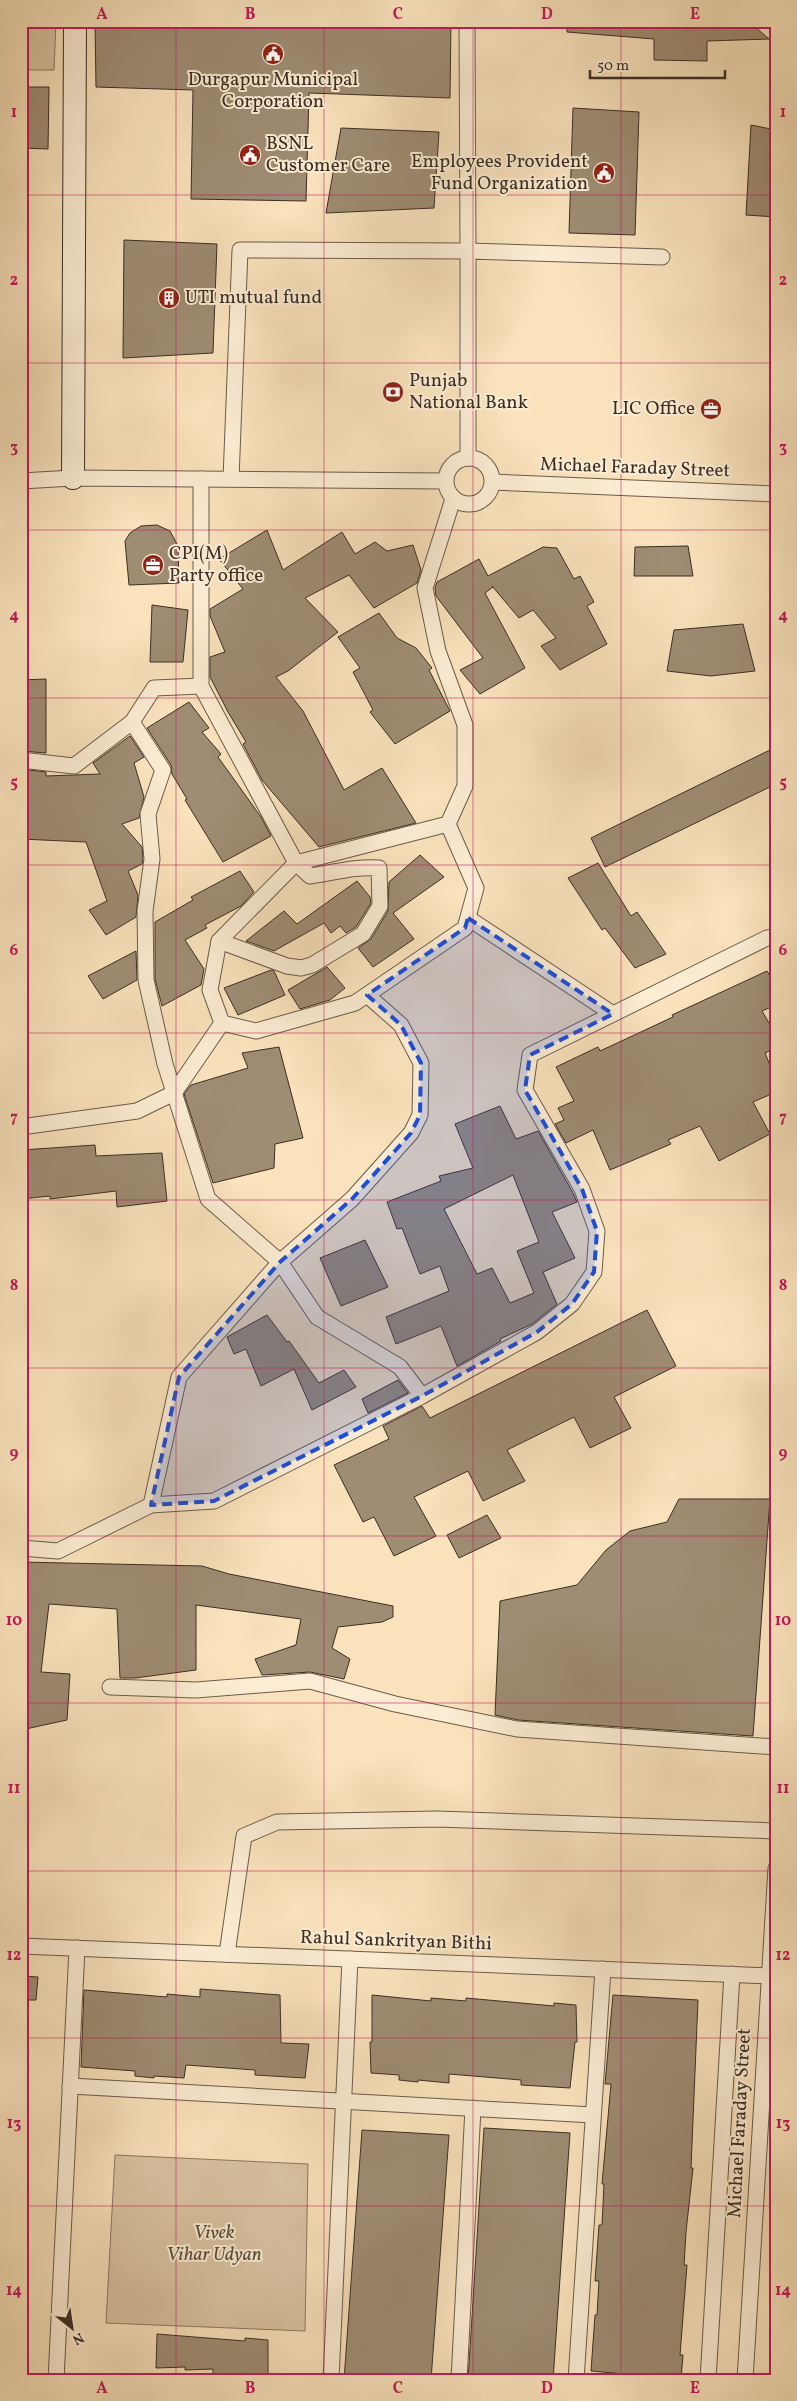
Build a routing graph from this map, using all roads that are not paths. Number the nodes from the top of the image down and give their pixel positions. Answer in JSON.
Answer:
{"nodes":[{"id":1,"x":75,"y":21,"type":"edge"},
{"id":2,"x":467,"y":21,"type":"edge"},
{"id":3,"x":468,"y":250,"type":"junction"},
{"id":4,"x":662,"y":257,"type":"dead end"},
{"id":5,"x":468,"y":458,"type":"junction"},
{"id":6,"x":73,"y":478,"type":"junction"},
{"id":7,"x":201,"y":479,"type":"junction"},
{"id":8,"x":231,"y":480,"type":"junction"},
{"id":9,"x":21,"y":481,"type":"edge"},
{"id":10,"x":445,"y":481,"type":"junction"},
{"id":11,"x":493,"y":482,"type":"junction"},
{"id":12,"x":776,"y":494,"type":"edge"},
{"id":13,"x":453,"y":499,"type":"junction"},
{"id":14,"x":201,"y":686,"type":"junction"},
{"id":15,"x":132,"y":722,"type":"junction"},
{"id":16,"x":21,"y":760,"type":"edge"},
{"id":17,"x":448,"y":824,"type":"junction"},
{"id":18,"x":296,"y":863,"type":"junction"},
{"id":19,"x":468,"y":918,"type":"junction"},
{"id":20,"x":776,"y":936,"type":"edge"},
{"id":21,"x":219,"y":941,"type":"junction"},
{"id":22,"x":367,"y":995,"type":"junction"},
{"id":23,"x":613,"y":1014,"type":"junction"},
{"id":24,"x":222,"y":1022,"type":"junction"},
{"id":25,"x":174,"y":1093,"type":"junction"},
{"id":26,"x":21,"y":1127,"type":"edge"},
{"id":27,"x":280,"y":1262,"type":"junction"},
{"id":28,"x":422,"y":1396,"type":"junction"},
{"id":29,"x":151,"y":1505,"type":"junction"},
{"id":30,"x":21,"y":1548,"type":"edge"},
{"id":31,"x":110,"y":1687,"type":"dead end"},
{"id":32,"x":776,"y":1747,"type":"edge"},
{"id":33,"x":776,"y":1830,"type":"edge"},
{"id":34,"x":776,"y":1868,"type":"edge"},
{"id":35,"x":21,"y":1946,"type":"edge"},
{"id":36,"x":77,"y":1948,"type":"junction"},
{"id":37,"x":227,"y":1954,"type":"junction"},
{"id":38,"x":350,"y":1959,"type":"junction"},
{"id":39,"x":603,"y":1969,"type":"junction"},
{"id":40,"x":732,"y":1974,"type":"junction"},
{"id":41,"x":769,"y":1976,"type":"junction"},
{"id":42,"x":70,"y":2086,"type":"junction"},
{"id":43,"x":343,"y":2101,"type":"junction"},
{"id":44,"x":473,"y":2108,"type":"junction"},
{"id":45,"x":593,"y":2115,"type":"junction"},
{"id":46,"x":56,"y":2380,"type":"edge"},
{"id":47,"x":331,"y":2380,"type":"edge"},
{"id":48,"x":459,"y":2380,"type":"edge"},
{"id":49,"x":576,"y":2380,"type":"edge"},
{"id":50,"x":708,"y":2380,"type":"edge"},
{"id":51,"x":745,"y":2380,"type":"edge"}],
"edges":[{"from":1,"to":6,"type":"street"},
{"from":2,"to":3,"type":"street"},
{"from":3,"to":4,"type":"street"},
{"from":3,"to":5,"type":"street"},
{"from":3,"to":8,"type":"street"},
{"from":5,"to":10,"type":"street"},
{"from":5,"to":11,"type":"street"},
{"from":6,"to":7,"type":"street"},
{"from":6,"to":9,"type":"street"},
{"from":7,"to":8,"type":"street"},
{"from":7,"to":14,"type":"street"},
{"from":8,"to":10,"type":"street"},
{"from":10,"to":13,"type":"street"},
{"from":11,"to":12,"type":"street","name":"Michael Faraday Street"},
{"from":11,"to":13,"type":"street"},
{"from":13,"to":17,"type":"street"},
{"from":14,"to":15,"type":"street"},
{"from":14,"to":18,"type":"street"},
{"from":15,"to":16,"type":"street"},
{"from":15,"to":25,"type":"street"},
{"from":17,"to":18,"type":"street"},
{"from":17,"to":19,"type":"street"},
{"from":18,"to":21,"type":"street"},
{"from":18,"to":21,"type":"street"},
{"from":19,"to":22,"type":"street"},
{"from":19,"to":23,"type":"street"},
{"from":20,"to":23,"type":"street"},
{"from":21,"to":24,"type":"street"},
{"from":22,"to":24,"type":"street"},
{"from":22,"to":27,"type":"street"},
{"from":23,"to":28,"type":"street"},
{"from":24,"to":25,"type":"street"},
{"from":25,"to":26,"type":"street"},
{"from":25,"to":27,"type":"street"},
{"from":27,"to":28,"type":"street"},
{"from":27,"to":29,"type":"street"},
{"from":28,"to":29,"type":"street"},
{"from":29,"to":30,"type":"street"},
{"from":31,"to":32,"type":"street"},
{"from":33,"to":37,"type":"street"},
{"from":34,"to":41,"type":"street","name":"Michael Faraday Street"},
{"from":35,"to":36,"type":"street","name":"Rahul Sankrityan Bithi"},
{"from":36,"to":37,"type":"street","name":"Rahul Sankrityan Bithi"},
{"from":36,"to":42,"type":"street"},
{"from":37,"to":38,"type":"street","name":"Rahul Sankrityan Bithi"},
{"from":38,"to":39,"type":"street","name":"Rahul Sankrityan Bithi"},
{"from":38,"to":43,"type":"street"},
{"from":39,"to":40,"type":"street","name":"Rahul Sankrityan Bithi"},
{"from":39,"to":45,"type":"street"},
{"from":40,"to":41,"type":"street","name":"Rahul Sankrityan Bithi"},
{"from":40,"to":50,"type":"street"},
{"from":41,"to":51,"type":"street","name":"Michael Faraday Street"},
{"from":42,"to":43,"type":"street"},
{"from":42,"to":46,"type":"street"},
{"from":43,"to":44,"type":"street"},
{"from":43,"to":47,"type":"street"},
{"from":44,"to":45,"type":"street"},
{"from":44,"to":48,"type":"street"},
{"from":45,"to":49,"type":"street"}]}
